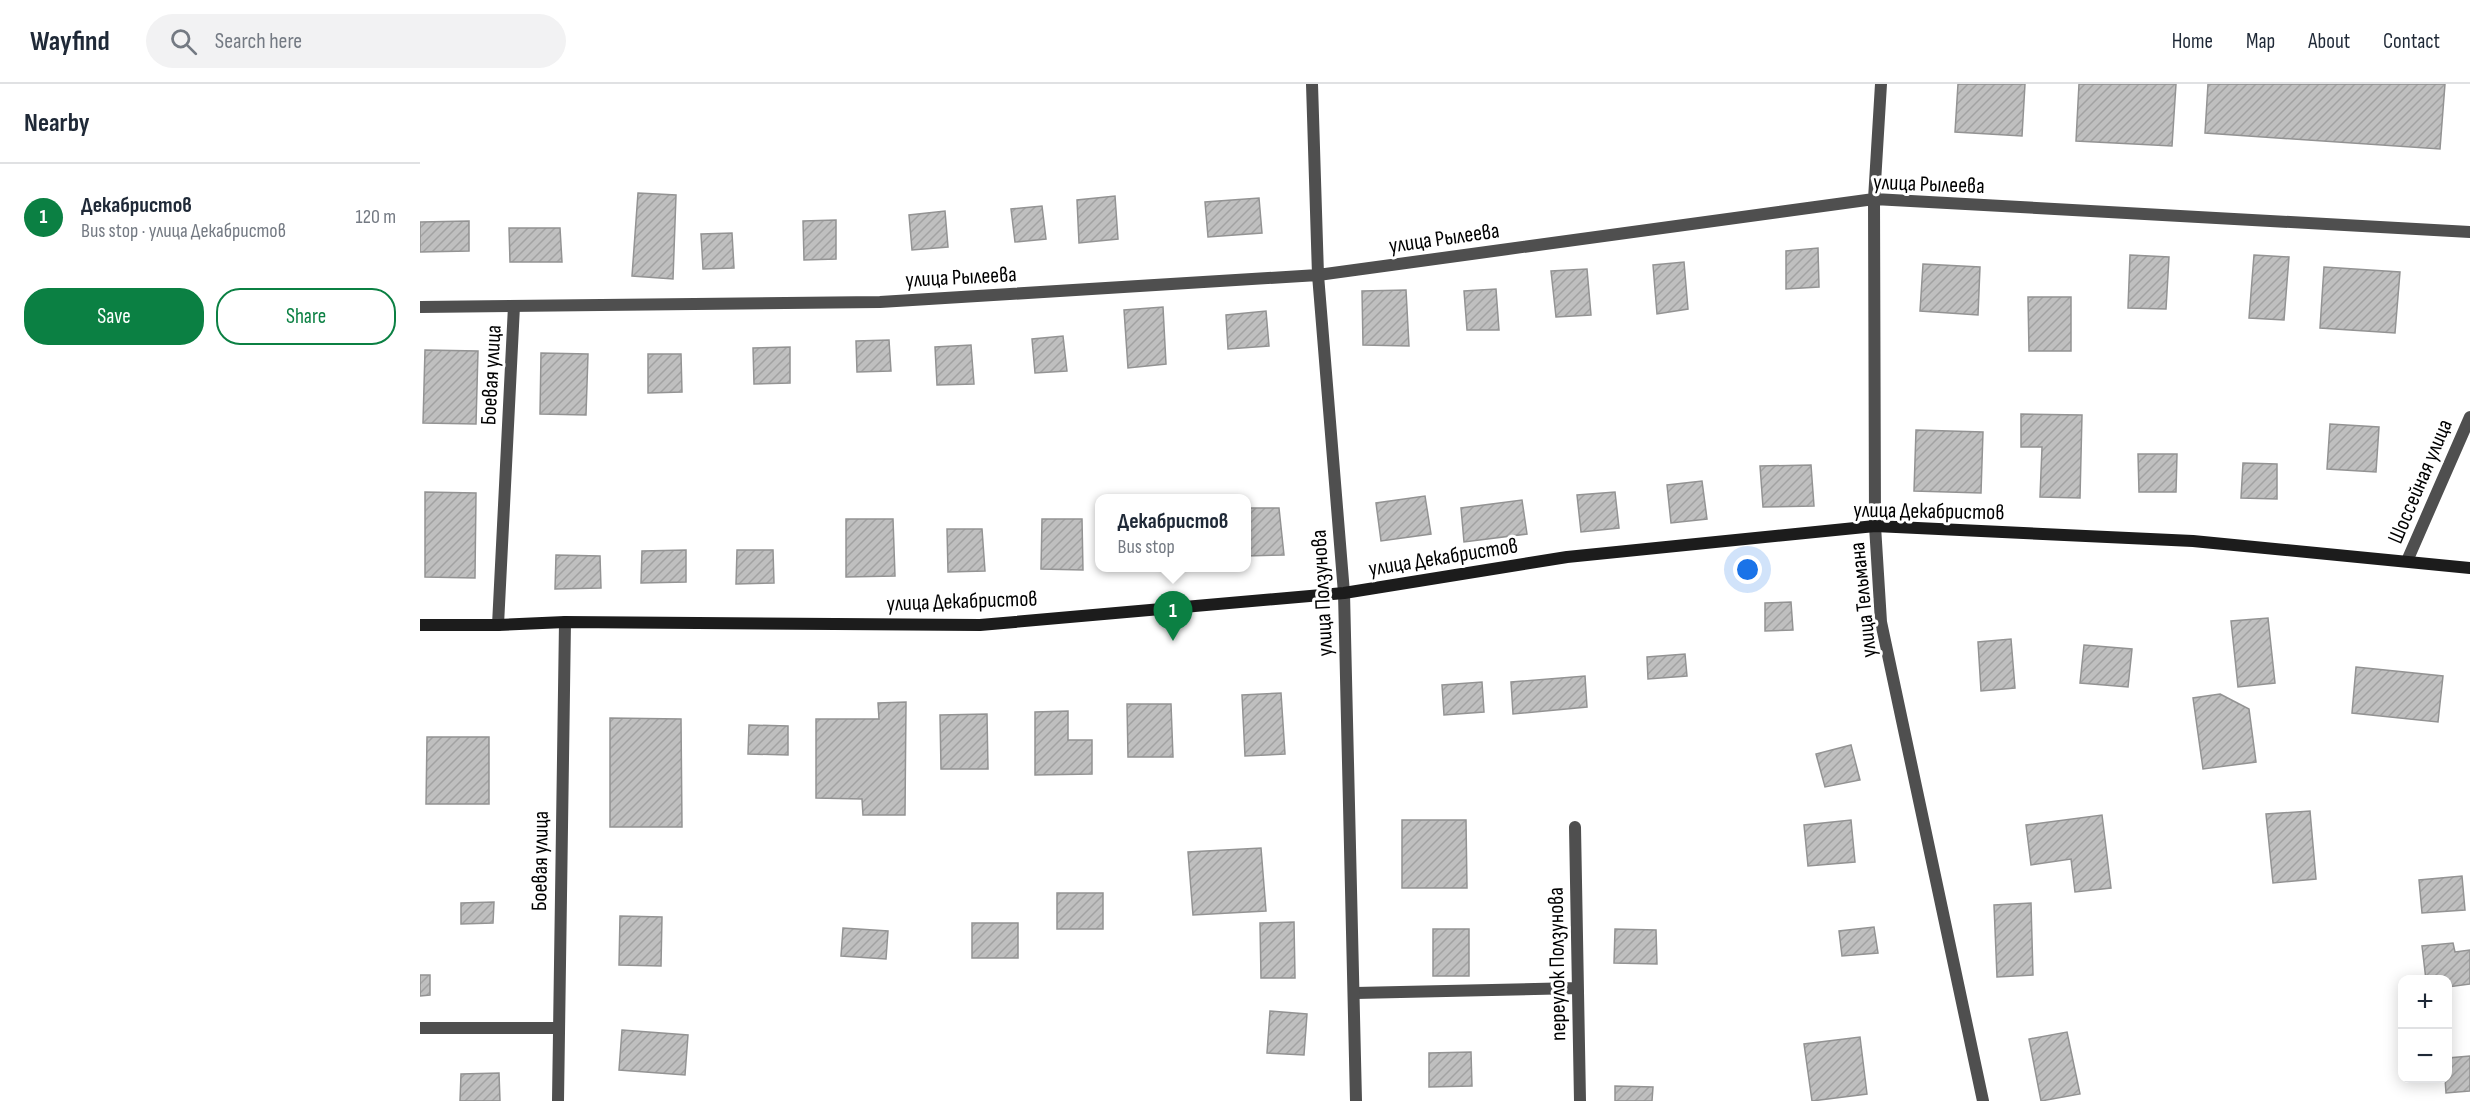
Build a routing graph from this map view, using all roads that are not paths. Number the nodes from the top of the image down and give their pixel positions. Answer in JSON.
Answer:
{"nodes":[{"id":1,"x":1312,"y":84,"type":"edge"},
{"id":2,"x":1881,"y":84,"type":"edge"},
{"id":3,"x":1874,"y":199,"type":"junction"},
{"id":4,"x":2470,"y":232,"type":"edge"},
{"id":5,"x":1318,"y":275,"type":"junction"},
{"id":6,"x":514,"y":306,"type":"junction"},
{"id":7,"x":420,"y":307,"type":"edge"},
{"id":8,"x":2470,"y":417,"type":"edge"},
{"id":9,"x":1875,"y":526,"type":"junction"},
{"id":10,"x":2407,"y":561,"type":"junction"},
{"id":11,"x":2470,"y":568,"type":"edge"},
{"id":12,"x":1344,"y":593,"type":"junction"},
{"id":13,"x":565,"y":622,"type":"junction"},
{"id":14,"x":420,"y":625,"type":"edge"},
{"id":15,"x":498,"y":625,"type":"junction"},
{"id":16,"x":1575,"y":827,"type":"dead end"},
{"id":17,"x":1577,"y":988,"type":"junction"},
{"id":18,"x":1355,"y":993,"type":"junction"},
{"id":19,"x":420,"y":1028,"type":"edge"},
{"id":20,"x":557,"y":1028,"type":"junction"},
{"id":21,"x":558,"y":1101,"type":"edge"},
{"id":22,"x":1356,"y":1101,"type":"edge"},
{"id":23,"x":1580,"y":1101,"type":"edge"},
{"id":24,"x":1983,"y":1101,"type":"edge"}],
"edges":[{"from":1,"to":5,"type":"street","name":"улица Ползунова"},
{"from":2,"to":3,"type":"street","name":"улица Тельмана"},
{"from":3,"to":4,"type":"street","name":"улица Рылеева"},
{"from":3,"to":5,"type":"street","name":"улица Рылеева"},
{"from":3,"to":9,"type":"street","name":"улица Тельмана"},
{"from":5,"to":6,"type":"street","name":"улица Рылеева"},
{"from":5,"to":12,"type":"street","name":"улица Ползунова"},
{"from":6,"to":7,"type":"street","name":"улица Рылеева"},
{"from":6,"to":15,"type":"street","name":"Боевая улица"},
{"from":8,"to":10,"type":"street","name":"Шоссейная улица"},
{"from":9,"to":10,"type":"street","name":"улица Декабристов"},
{"from":9,"to":12,"type":"street","name":"улица Декабристов"},
{"from":9,"to":24,"type":"street","name":"улица Тельмана"},
{"from":10,"to":11,"type":"street","name":"улица Декабристов"},
{"from":12,"to":13,"type":"street","name":"улица Декабристов"},
{"from":12,"to":18,"type":"street","name":"улица Ползунова"},
{"from":13,"to":15,"type":"street","name":"улица Декабристов"},
{"from":13,"to":20,"type":"street","name":"Боевая улица"},
{"from":14,"to":15,"type":"street","name":"улица Декабристов"},
{"from":16,"to":17,"type":"street","name":"переулок Ползунова"},
{"from":17,"to":18,"type":"street"},
{"from":17,"to":23,"type":"street","name":"переулок Ползунова"},
{"from":18,"to":22,"type":"street","name":"улица Ползунова"},
{"from":19,"to":20,"type":"street"},
{"from":20,"to":21,"type":"street","name":"Боевая улица"}]}
